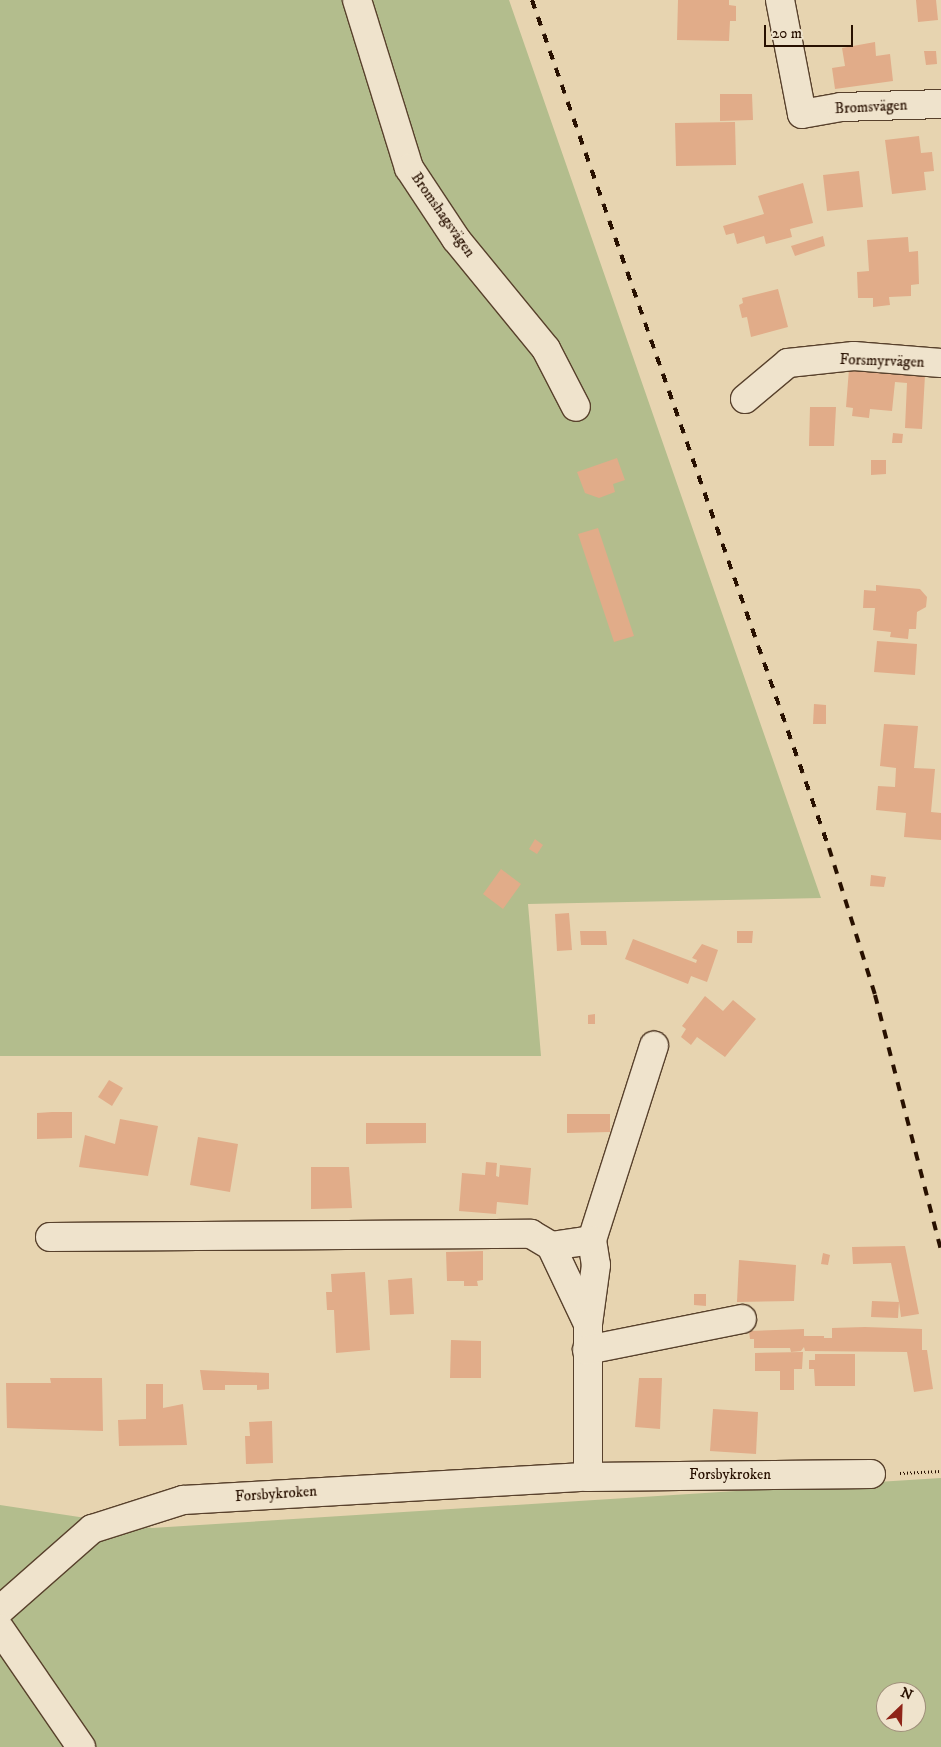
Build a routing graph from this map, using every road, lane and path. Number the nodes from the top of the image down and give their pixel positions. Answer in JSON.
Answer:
{"nodes":[{"id":1,"x":356,"y":0,"type":"edge"},
{"id":2,"x":780,"y":0,"type":"edge"},
{"id":3,"x":941,"y":104,"type":"edge"},
{"id":4,"x":941,"y":363,"type":"edge"},
{"id":5,"x":746,"y":399,"type":"dead end"},
{"id":6,"x":576,"y":406,"type":"dead end"},
{"id":7,"x":654,"y":1046,"type":"dead end"},
{"id":8,"x":50,"y":1237,"type":"dead end"},
{"id":9,"x":592,"y":1240,"type":"junction"},
{"id":10,"x":552,"y":1246,"type":"junction"},
{"id":11,"x":742,"y":1319,"type":"dead end"},
{"id":12,"x":587,"y":1337,"type":"junction"},
{"id":13,"x":941,"y":1471,"type":"edge"},
{"id":14,"x":871,"y":1474,"type":"joint"},
{"id":15,"x":588,"y":1476,"type":"junction"},
{"id":16,"x":0,"y":1610,"type":"edge"},
{"id":17,"x":0,"y":1629,"type":"edge"},
{"id":18,"x":80,"y":1747,"type":"edge"}],
"edges":[{"from":1,"to":6,"type":"street","name":"Bromshagsvägen"},
{"from":2,"to":3,"type":"street","name":"Bromsvägen"},
{"from":4,"to":5,"type":"street","name":"Forsmyrvägen"},
{"from":7,"to":9,"type":"street"},
{"from":8,"to":10,"type":"street"},
{"from":9,"to":10,"type":"street"},
{"from":9,"to":12,"type":"street"},
{"from":10,"to":12,"type":"street"},
{"from":11,"to":12,"type":"street"},
{"from":12,"to":15,"type":"street"},
{"from":13,"to":14,"type":"path"},
{"from":14,"to":15,"type":"street","name":"Forsbykroken"},
{"from":15,"to":16,"type":"street","name":"Forsbykroken"},
{"from":17,"to":18,"type":"street"}]}
